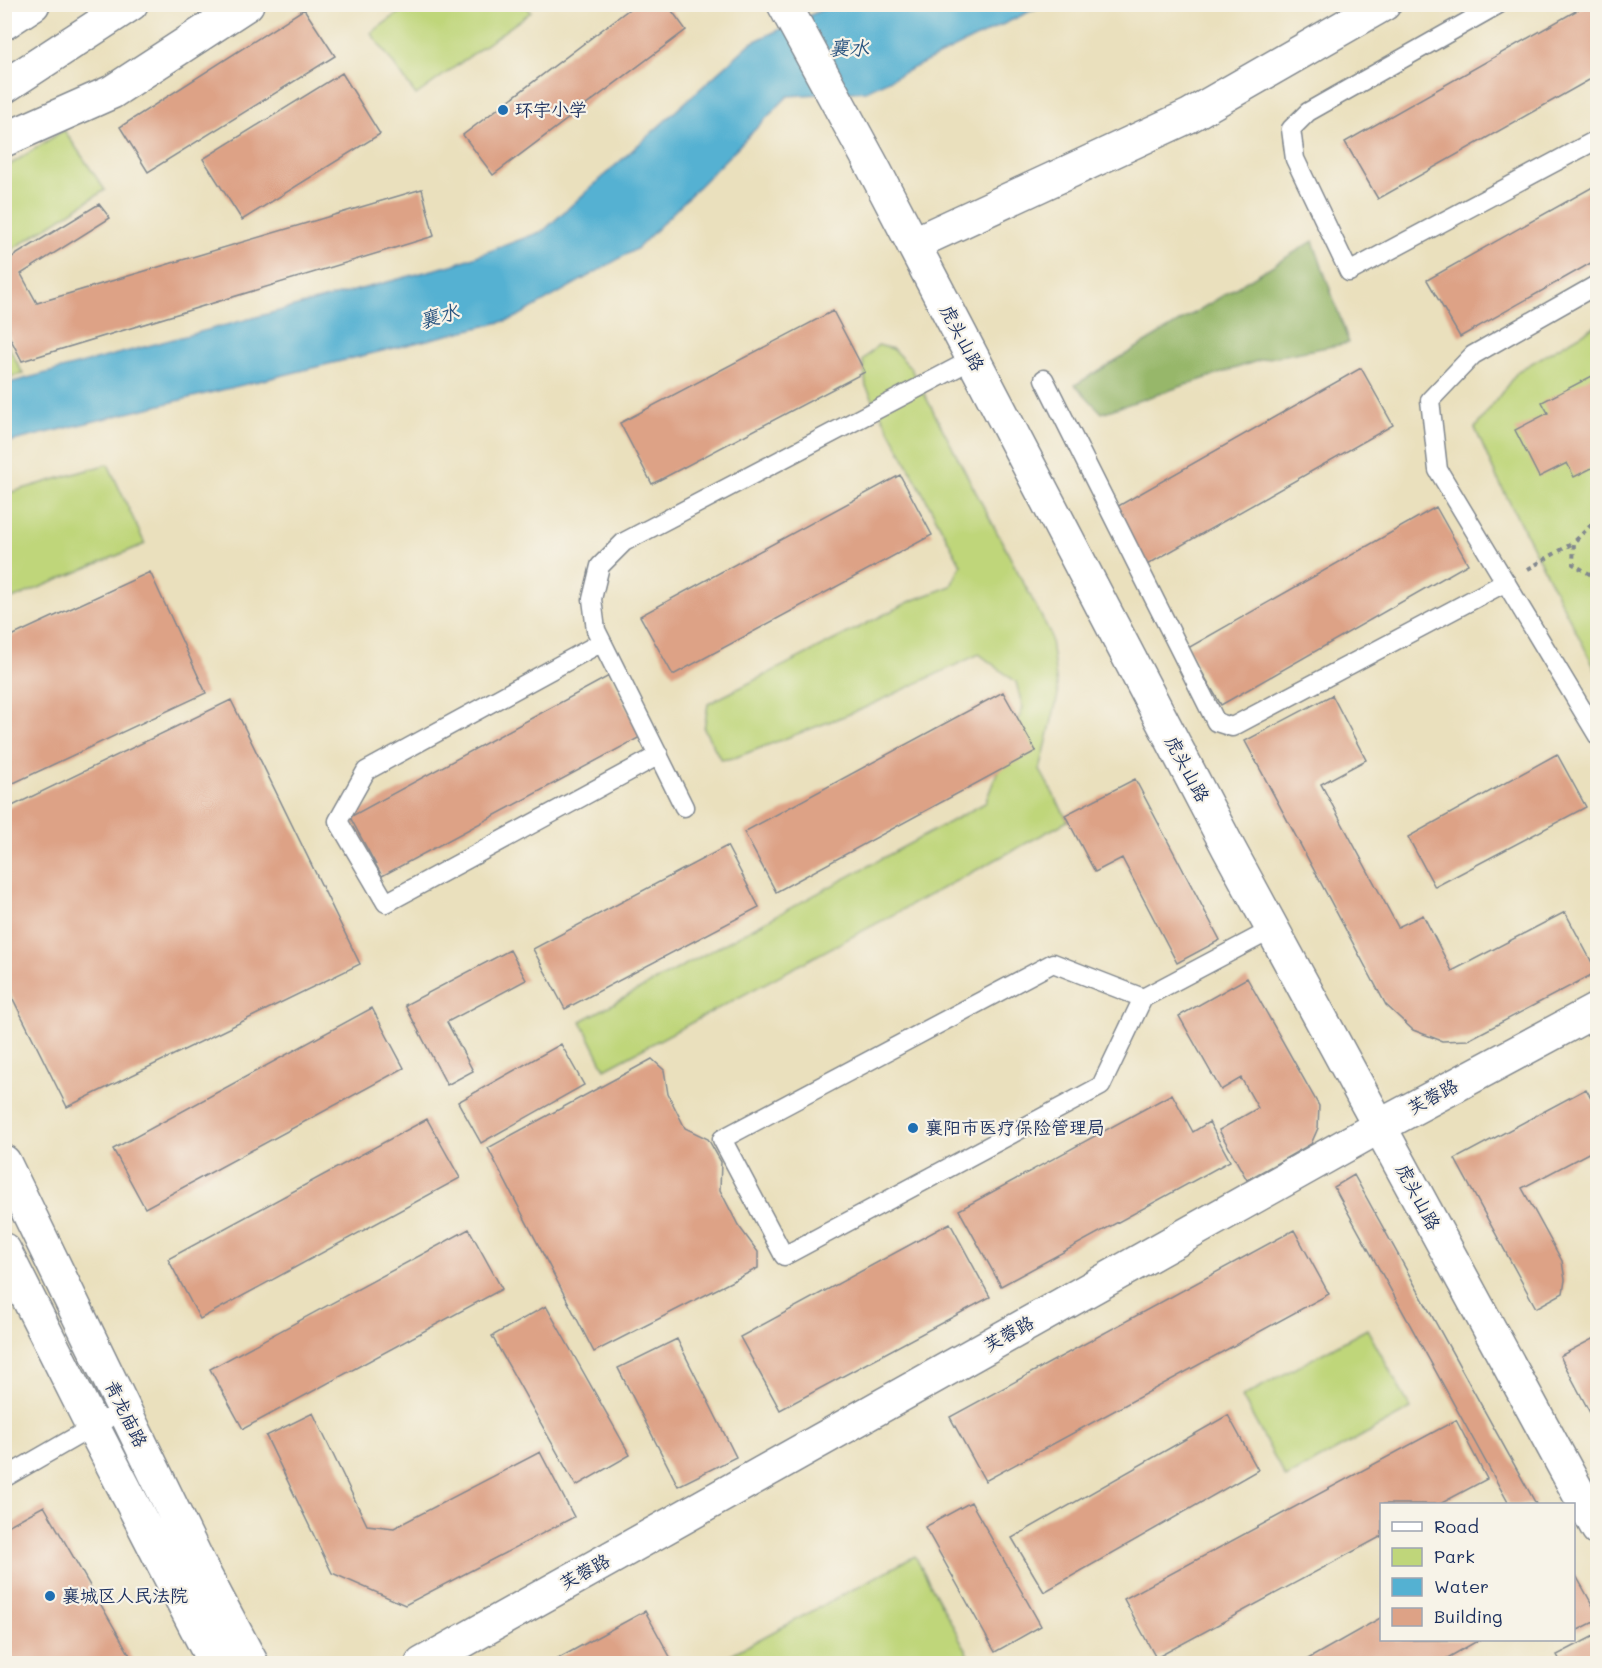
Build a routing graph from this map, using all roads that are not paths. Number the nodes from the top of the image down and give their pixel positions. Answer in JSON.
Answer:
{"nodes":[{"id":1,"x":33,"y":4,"type":"edge"},
{"id":2,"x":131,"y":4,"type":"edge"},
{"id":3,"x":247,"y":4,"type":"edge"},
{"id":4,"x":784,"y":4,"type":"edge"},
{"id":5,"x":1384,"y":4,"type":"edge"},
{"id":6,"x":1499,"y":4,"type":"edge"},
{"id":7,"x":4,"y":23,"type":"edge"},
{"id":8,"x":4,"y":87,"type":"edge"},
{"id":9,"x":1598,"y":139,"type":"edge"},
{"id":10,"x":4,"y":140,"type":"edge"},
{"id":11,"x":913,"y":244,"type":"junction"},
{"id":12,"x":1598,"y":284,"type":"edge"},
{"id":13,"x":973,"y":359,"type":"junction"},
{"id":14,"x":1044,"y":379,"type":"dead end"},
{"id":15,"x":1506,"y":582,"type":"junction"},
{"id":16,"x":602,"y":642,"type":"junction"},
{"id":17,"x":1598,"y":736,"type":"edge"},
{"id":18,"x":659,"y":755,"type":"junction"},
{"id":19,"x":684,"y":807,"type":"dead end"},
{"id":20,"x":1273,"y":929,"type":"junction"},
{"id":21,"x":1143,"y":999,"type":"junction"},
{"id":22,"x":1598,"y":1009,"type":"edge"},
{"id":23,"x":1380,"y":1126,"type":"junction"},
{"id":24,"x":4,"y":1162,"type":"edge"},
{"id":25,"x":4,"y":1250,"type":"edge"},
{"id":26,"x":124,"y":1409,"type":"junction"},
{"id":27,"x":93,"y":1427,"type":"junction"},
{"id":28,"x":4,"y":1478,"type":"edge"},
{"id":29,"x":1598,"y":1529,"type":"edge"},
{"id":30,"x":215,"y":1664,"type":"edge"},
{"id":31,"x":252,"y":1664,"type":"edge"},
{"id":32,"x":422,"y":1664,"type":"edge"}],
"edges":[{"from":1,"to":7,"type":"main road"},
{"from":2,"to":8,"type":"main road"},
{"from":3,"to":10,"type":"main road"},
{"from":4,"to":11,"type":"main road","name":"虎头山路"},
{"from":5,"to":11,"type":"main road"},
{"from":6,"to":9,"type":"lane"},
{"from":11,"to":13,"type":"main road","name":"虎头山路"},
{"from":12,"to":15,"type":"lane"},
{"from":13,"to":16,"type":"lane"},
{"from":13,"to":20,"type":"main road","name":"虎头山路"},
{"from":14,"to":15,"type":"lane"},
{"from":15,"to":17,"type":"lane"},
{"from":16,"to":18,"type":"lane"},
{"from":16,"to":18,"type":"lane"},
{"from":18,"to":19,"type":"lane"},
{"from":20,"to":21,"type":"lane"},
{"from":20,"to":23,"type":"main road","name":"虎头山路"},
{"from":21,"to":21,"type":"lane"},
{"from":22,"to":23,"type":"main road","name":"芙蓉路"},
{"from":23,"to":29,"type":"main road","name":"虎头山路"},
{"from":23,"to":32,"type":"main road","name":"芙蓉路"},
{"from":24,"to":26,"type":"main road","name":"青龙庙路"},
{"from":25,"to":27,"type":"main road","name":"青龙庙路"},
{"from":26,"to":27,"type":"lane"},
{"from":26,"to":31,"type":"main road","name":"青龙庙路"},
{"from":27,"to":28,"type":"lane"},
{"from":27,"to":30,"type":"main road","name":"青龙庙路"}]}
